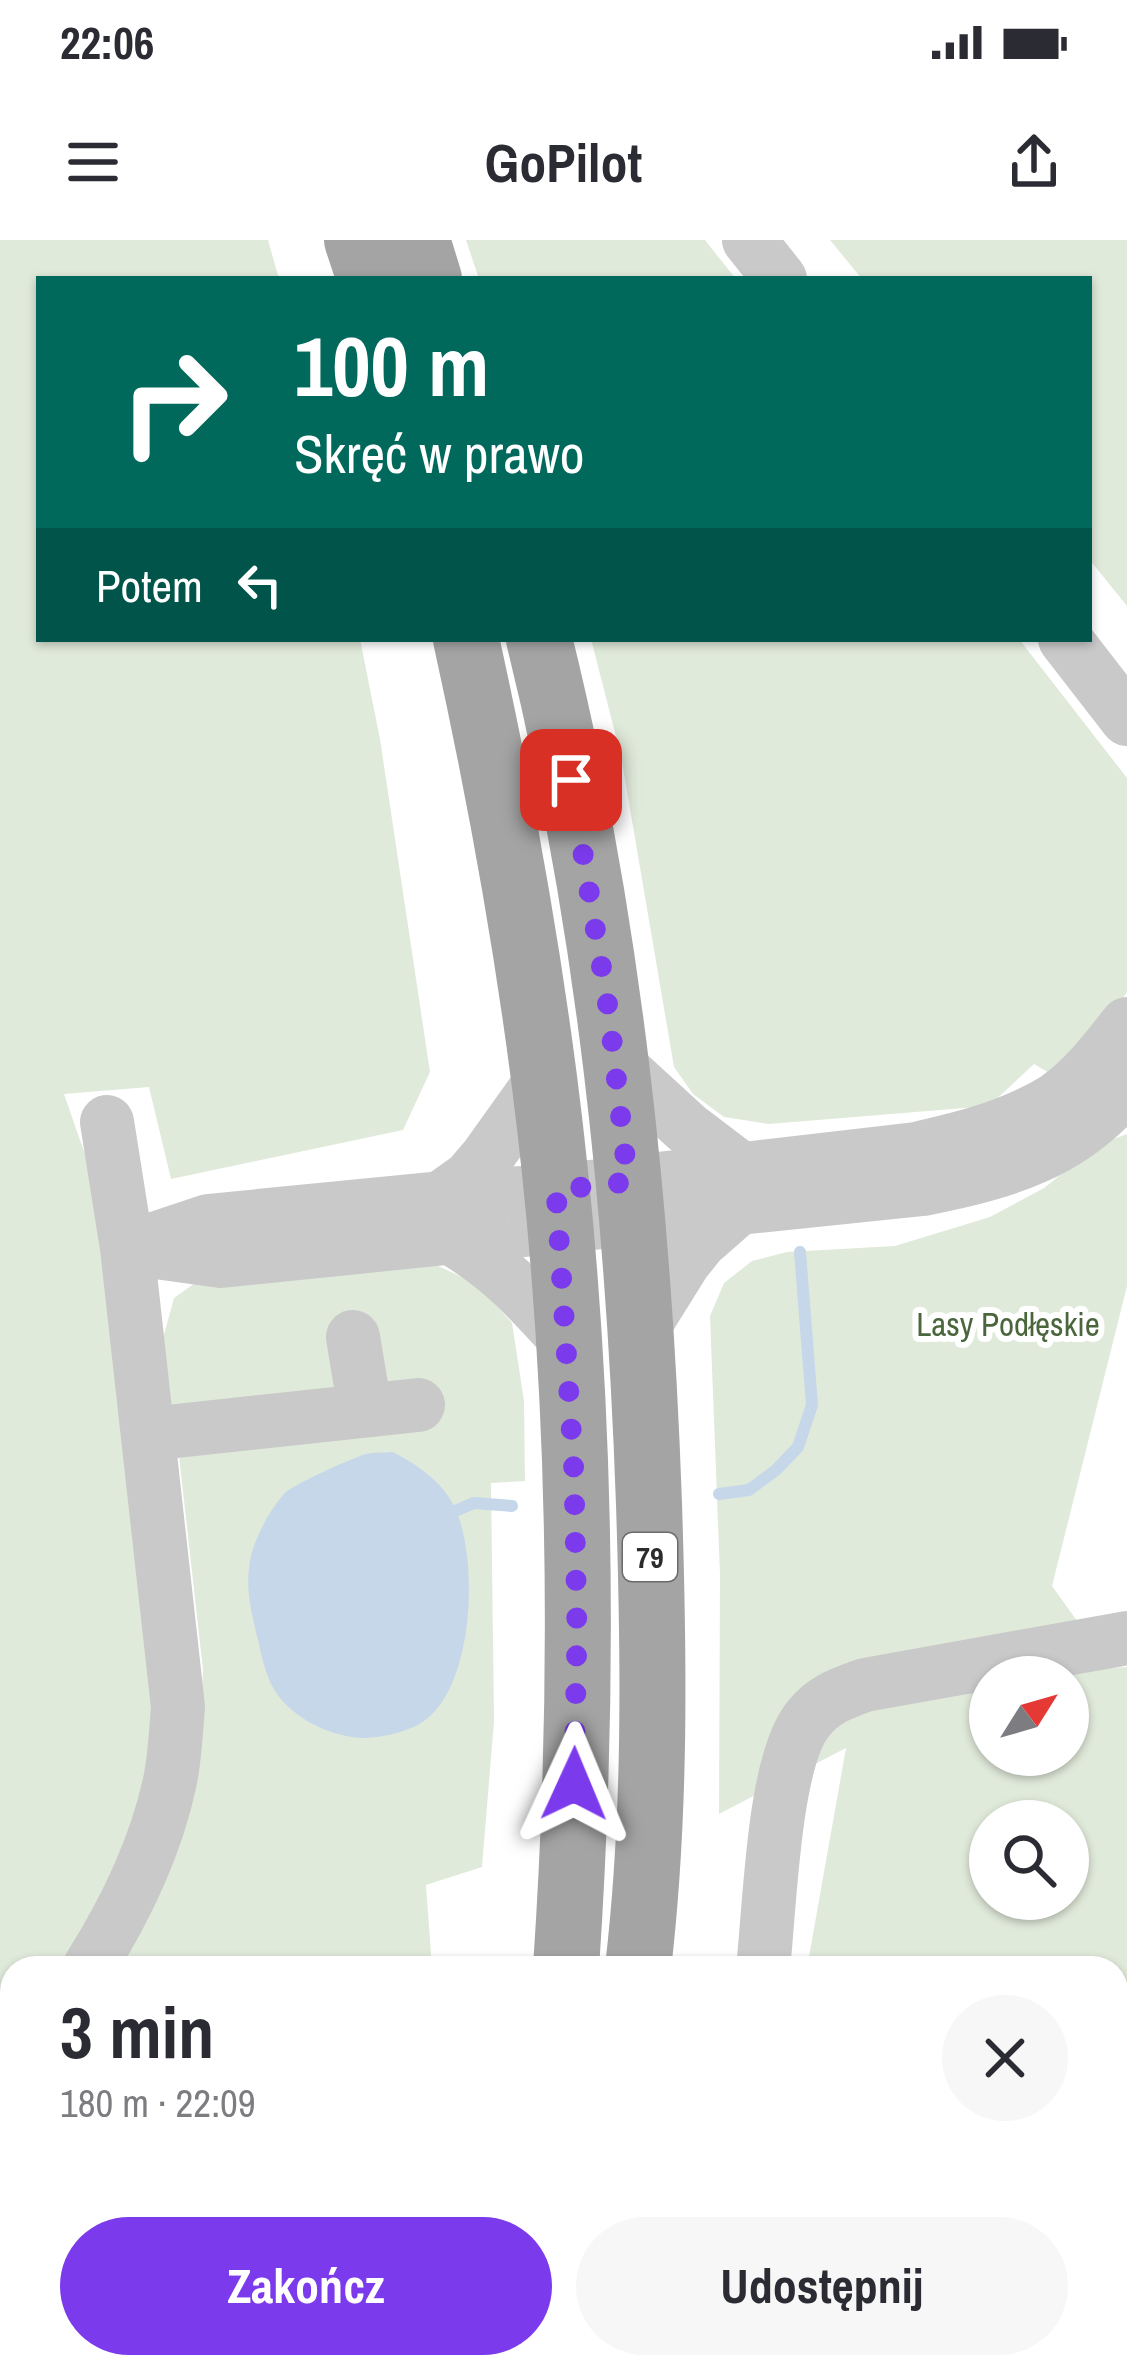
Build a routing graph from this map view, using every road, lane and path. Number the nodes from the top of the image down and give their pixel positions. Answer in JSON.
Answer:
{"nodes":[{"id":1,"x":357,"y":240,"type":"edge"},
{"id":2,"x":417,"y":240,"type":"edge"},
{"id":3,"x":749,"y":240,"type":"edge"},
{"id":4,"x":369,"y":276,"type":"edge"},
{"id":5,"x":428,"y":276,"type":"edge"},
{"id":6,"x":778,"y":276,"type":"edge"},
{"id":7,"x":467,"y":642,"type":"edge"},
{"id":8,"x":540,"y":642,"type":"edge"},
{"id":9,"x":1067,"y":642,"type":"edge"},
{"id":10,"x":1127,"y":718,"type":"edge"},
{"id":11,"x":1127,"y":1024,"type":"edge"},
{"id":12,"x":615,"y":1062,"type":"junction"},
{"id":13,"x":544,"y":1077,"type":"junction"},
{"id":14,"x":1127,"y":1087,"type":"edge"},
{"id":15,"x":106,"y":1122,"type":"dead end"},
{"id":16,"x":741,"y":1188,"type":"junction"},
{"id":17,"x":629,"y":1201,"type":"junction"},
{"id":18,"x":557,"y":1209,"type":"junction"},
{"id":19,"x":445,"y":1218,"type":"junction"},
{"id":20,"x":128,"y":1249,"type":"junction"},
{"id":21,"x":641,"y":1331,"type":"junction"},
{"id":22,"x":353,"y":1337,"type":"dead end"},
{"id":23,"x":568,"y":1342,"type":"junction"},
{"id":24,"x":418,"y":1405,"type":"dead end"},
{"id":25,"x":365,"y":1410,"type":"junction"},
{"id":26,"x":149,"y":1434,"type":"junction"},
{"id":27,"x":1127,"y":1637,"type":"edge"},
{"id":28,"x":97,"y":1956,"type":"edge"},
{"id":29,"x":567,"y":1956,"type":"edge"},
{"id":30,"x":639,"y":1956,"type":"edge"},
{"id":31,"x":764,"y":1956,"type":"edge"}],
"edges":[{"from":1,"to":4,"type":"main road"},
{"from":2,"to":5,"type":"main road"},
{"from":3,"to":6,"type":"street"},
{"from":7,"to":13,"type":"main road","number":"79"},
{"from":8,"to":12,"type":"main road","number":"79"},
{"from":9,"to":10,"type":"street"},
{"from":11,"to":16,"type":"street"},
{"from":12,"to":16,"type":"street"},
{"from":12,"to":17,"type":"main road","number":"79"},
{"from":13,"to":18,"type":"main road","number":"79"},
{"from":13,"to":19,"type":"street"},
{"from":14,"to":16,"type":"street"},
{"from":15,"to":20,"type":"street"},
{"from":16,"to":17,"type":"street"},
{"from":16,"to":21,"type":"street"},
{"from":17,"to":18,"type":"street"},
{"from":17,"to":21,"type":"main road","number":"79"},
{"from":18,"to":19,"type":"street"},
{"from":18,"to":23,"type":"main road","number":"79"},
{"from":19,"to":20,"type":"street"},
{"from":19,"to":23,"type":"street"},
{"from":20,"to":26,"type":"street"},
{"from":21,"to":30,"type":"main road","number":"79"},
{"from":22,"to":25,"type":"street"},
{"from":23,"to":29,"type":"main road","number":"79"},
{"from":24,"to":25,"type":"street"},
{"from":25,"to":26,"type":"street"},
{"from":26,"to":28,"type":"street"},
{"from":27,"to":31,"type":"street"}]}
